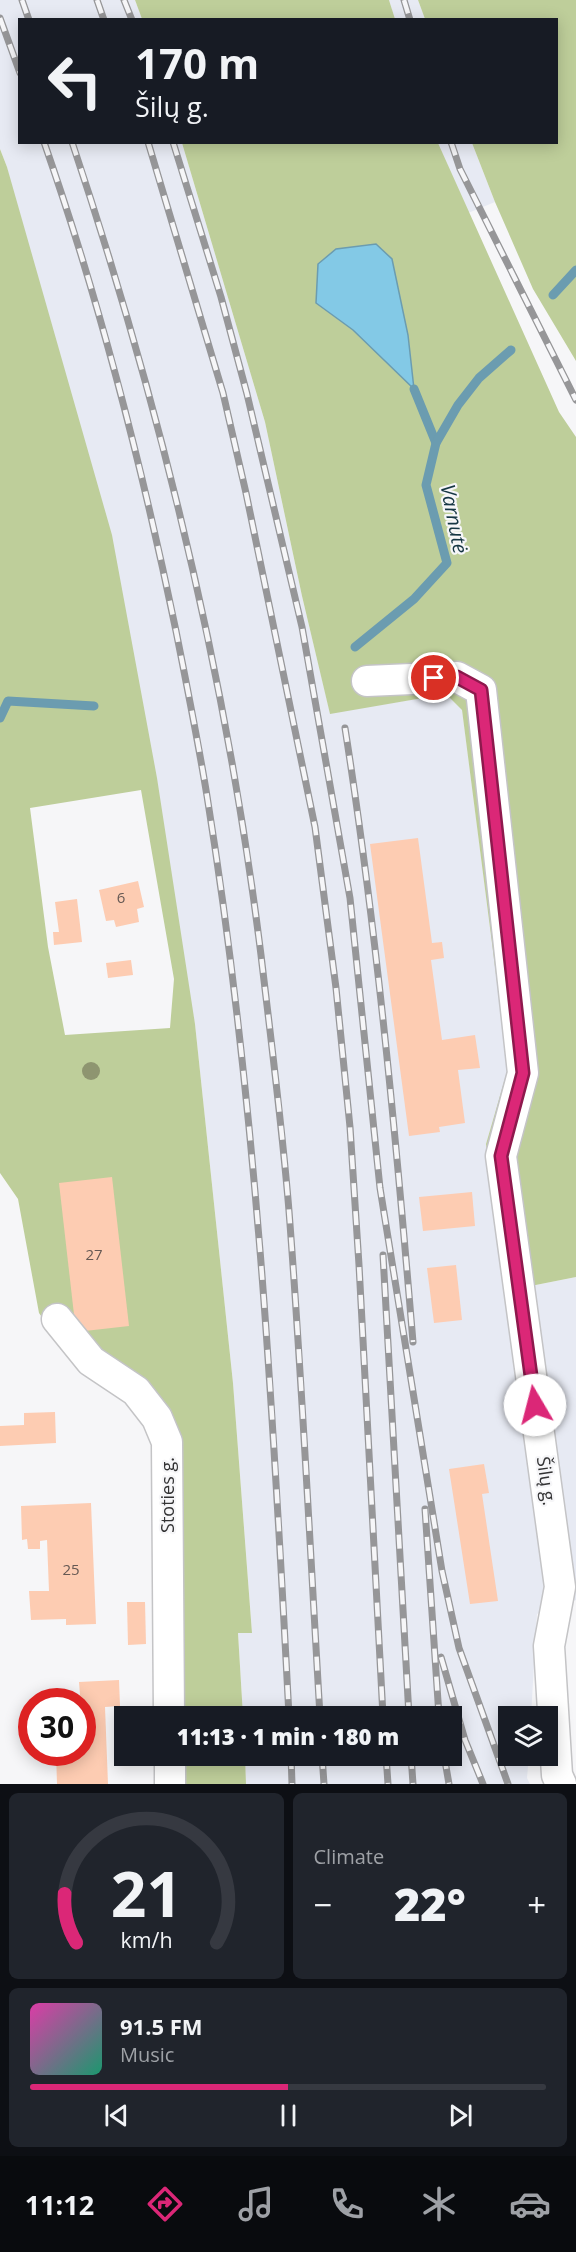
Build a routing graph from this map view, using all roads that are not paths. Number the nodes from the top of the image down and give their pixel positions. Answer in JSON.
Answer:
{"nodes":[{"id":1,"x":367,"y":681,"type":"dead end"},
{"id":2,"x":57,"y":1319,"type":"dead end"},
{"id":3,"x":170,"y":1706,"type":"edge"},
{"id":4,"x":170,"y":1766,"type":"edge"},
{"id":5,"x":170,"y":1784,"type":"edge"},
{"id":6,"x":561,"y":1784,"type":"edge"}],
"edges":[{"from":1,"to":6,"type":"street","name":"Šilų g."},
{"from":2,"to":3,"type":"street","name":"Stoties g."},
{"from":4,"to":5,"type":"street"}]}
